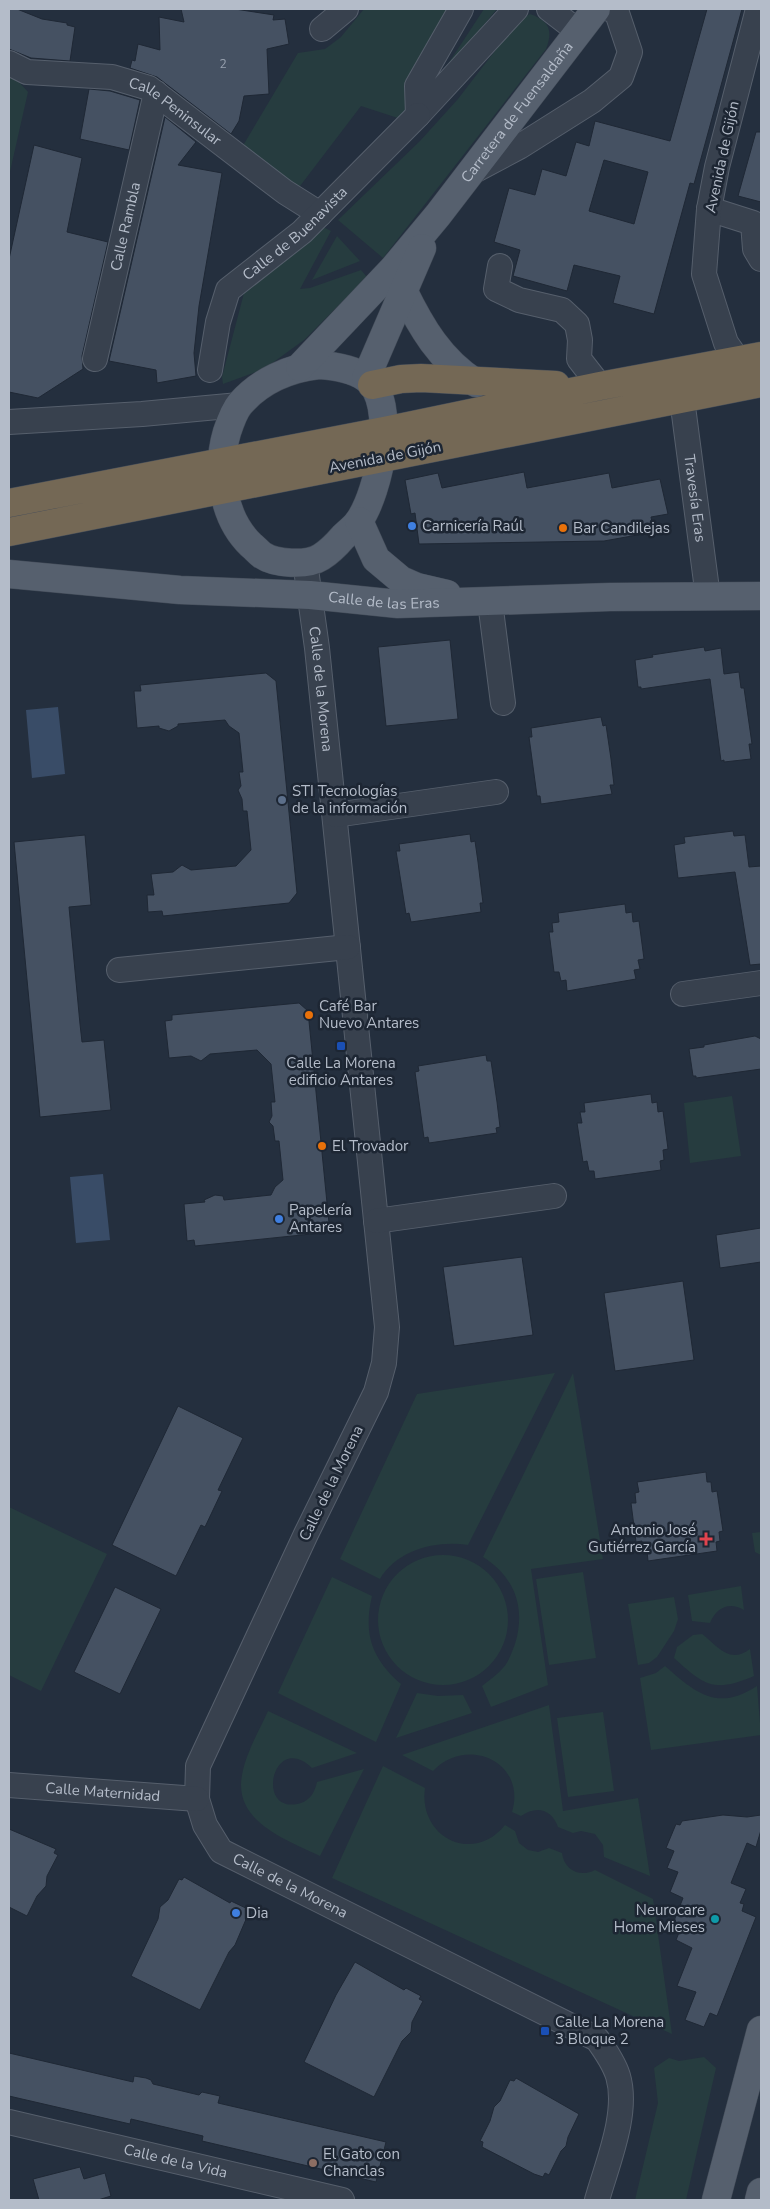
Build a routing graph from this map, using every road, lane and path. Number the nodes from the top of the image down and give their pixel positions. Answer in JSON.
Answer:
{"nodes":[{"id":1,"x":346,"y":9,"type":"edge"},
{"id":2,"x":461,"y":9,"type":"edge"},
{"id":3,"x":516,"y":9,"type":"edge"},
{"id":4,"x":549,"y":9,"type":"edge"},
{"id":5,"x":596,"y":9,"type":"edge"},
{"id":6,"x":610,"y":9,"type":"edge"},
{"id":7,"x":758,"y":9,"type":"edge"},
{"id":8,"x":325,"y":19,"type":"edge"},
{"id":9,"x":579,"y":32,"type":"junction"},
{"id":10,"x":9,"y":63,"type":"edge"},
{"id":11,"x":156,"y":93,"type":"junction"},
{"id":12,"x":418,"y":114,"type":"junction"},
{"id":13,"x":470,"y":173,"type":"junction"},
{"id":14,"x":710,"y":209,"type":"junction"},
{"id":15,"x":320,"y":214,"type":"junction"},
{"id":16,"x":438,"y":215,"type":"junction"},
{"id":17,"x":761,"y":259,"type":"edge"},
{"id":18,"x":500,"y":266,"type":"dead end"},
{"id":19,"x":403,"y":290,"type":"junction"},
{"id":20,"x":750,"y":358,"type":"edge"},
{"id":21,"x":95,"y":359,"type":"dead end"},
{"id":22,"x":300,"y":366,"type":"junction"},
{"id":23,"x":210,"y":370,"type":"dead end"},
{"id":24,"x":369,"y":382,"type":"junction"},
{"id":25,"x":476,"y":382,"type":"junction"},
{"id":26,"x":761,"y":383,"type":"edge"},
{"id":27,"x":600,"y":386,"type":"junction"},
{"id":28,"x":682,"y":399,"type":"junction"},
{"id":29,"x":239,"y":405,"type":"junction"},
{"id":30,"x":9,"y":422,"type":"edge"},
{"id":31,"x":384,"y":431,"type":"junction"},
{"id":32,"x":380,"y":458,"type":"junction"},
{"id":33,"x":222,"y":461,"type":"junction"},
{"id":34,"x":223,"y":489,"type":"junction"},
{"id":35,"x":9,"y":503,"type":"edge"},
{"id":36,"x":359,"y":521,"type":"junction"},
{"id":37,"x":9,"y":532,"type":"edge"},
{"id":38,"x":297,"y":563,"type":"junction"},
{"id":39,"x":9,"y":574,"type":"edge"},
{"id":40,"x":258,"y":593,"type":"junction"},
{"id":41,"x":310,"y":595,"type":"junction"},
{"id":42,"x":708,"y":596,"type":"junction"},
{"id":43,"x":761,"y":596,"type":"edge"},
{"id":44,"x":487,"y":602,"type":"junction"},
{"id":45,"x":503,"y":703,"type":"dead end"},
{"id":46,"x":496,"y":792,"type":"dead end"},
{"id":47,"x":335,"y":815,"type":"junction"},
{"id":48,"x":348,"y":946,"type":"junction"},
{"id":49,"x":119,"y":970,"type":"dead end"},
{"id":50,"x":761,"y":983,"type":"edge"},
{"id":51,"x":683,"y":994,"type":"dead end"},
{"id":52,"x":554,"y":1196,"type":"dead end"},
{"id":53,"x":376,"y":1220,"type":"junction"},
{"id":54,"x":9,"y":1786,"type":"edge"},
{"id":55,"x":197,"y":1799,"type":"junction"},
{"id":56,"x":761,"y":2030,"type":"edge"},
{"id":57,"x":9,"y":2122,"type":"edge"},
{"id":58,"x":761,"y":2192,"type":"edge"},
{"id":59,"x":342,"y":2200,"type":"edge"},
{"id":60,"x":598,"y":2200,"type":"edge"},
{"id":61,"x":716,"y":2200,"type":"edge"},
{"id":62,"x":759,"y":2200,"type":"edge"}],
"edges":[{"from":1,"to":8,"type":"street"},
{"from":2,"to":12,"type":"street"},
{"from":3,"to":12,"type":"street","name":"Calle de Buenavista"},
{"from":4,"to":9,"type":"street"},
{"from":5,"to":9,"type":"main road","name":"Carretera de Fuensaldaña"},
{"from":6,"to":13,"type":"street"},
{"from":7,"to":14,"type":"street","name":"Avenida de Gijón"},
{"from":9,"to":13,"type":"main road","name":"Carretera de Fuensaldaña"},
{"from":10,"to":11,"type":"street","name":"Calle Peninsular"},
{"from":11,"to":15,"type":"street","name":"Calle Peninsular"},
{"from":11,"to":21,"type":"street","name":"Calle Rambla"},
{"from":12,"to":15,"type":"street","name":"Calle de Buenavista"},
{"from":13,"to":16,"type":"main road","name":"Carretera de Fuensaldaña"},
{"from":14,"to":17,"type":"street"},
{"from":14,"to":20,"type":"street","name":"Avenida de Gijón"},
{"from":15,"to":23,"type":"street","name":"Calle de Buenavista"},
{"from":16,"to":19,"type":"main road"},
{"from":16,"to":22,"type":"main road"},
{"from":18,"to":27,"type":"street"},
{"from":19,"to":24,"type":"main road"},
{"from":19,"to":25,"type":"main road"},
{"from":20,"to":27,"type":"highway","name":"Avenida de Gijón"},
{"from":22,"to":24,"type":"main road"},
{"from":22,"to":29,"type":"main road"},
{"from":24,"to":25,"type":"highway"},
{"from":24,"to":31,"type":"main road"},
{"from":25,"to":27,"type":"highway"},
{"from":26,"to":28,"type":"highway","name":"Avenida de Gijón"},
{"from":27,"to":31,"type":"highway","name":"Avenida de Gijón"},
{"from":28,"to":32,"type":"highway","name":"Avenida de Gijón"},
{"from":28,"to":42,"type":"street","name":"Travesía Eras"},
{"from":29,"to":30,"type":"street"},
{"from":29,"to":33,"type":"main road"},
{"from":31,"to":32,"type":"main road"},
{"from":31,"to":33,"type":"highway","name":"Avenida de Gijón"},
{"from":32,"to":34,"type":"highway","name":"Avenida de Gijón"},
{"from":32,"to":36,"type":"main road"},
{"from":33,"to":34,"type":"main road"},
{"from":33,"to":35,"type":"highway","name":"Avenida de Gijón"},
{"from":34,"to":37,"type":"highway","name":"Avenida de Gijón"},
{"from":34,"to":38,"type":"main road"},
{"from":36,"to":38,"type":"main road"},
{"from":36,"to":44,"type":"main road"},
{"from":38,"to":40,"type":"main road"},
{"from":38,"to":41,"type":"street","name":"Calle de la Morena"},
{"from":39,"to":40,"type":"main road","name":"Calle de las Eras"},
{"from":40,"to":41,"type":"main road","name":"Calle de las Eras"},
{"from":41,"to":44,"type":"main road","name":"Calle de las Eras"},
{"from":41,"to":47,"type":"street","name":"Calle de la Morena"},
{"from":42,"to":43,"type":"main road","name":"Calle de las Eras"},
{"from":42,"to":44,"type":"main road","name":"Calle de las Eras"},
{"from":44,"to":45,"type":"street"},
{"from":46,"to":47,"type":"street"},
{"from":47,"to":48,"type":"street","name":"Calle de la Morena"},
{"from":48,"to":49,"type":"street"},
{"from":48,"to":53,"type":"street","name":"Calle de la Morena"},
{"from":50,"to":51,"type":"street"},
{"from":52,"to":53,"type":"street"},
{"from":53,"to":55,"type":"street","name":"Calle de la Morena"},
{"from":54,"to":55,"type":"street","name":"Calle Maternidad"},
{"from":55,"to":60,"type":"street","name":"Calle de la Morena"},
{"from":56,"to":61,"type":"main road"},
{"from":57,"to":59,"type":"street","name":"Calle de la Vida"},
{"from":58,"to":62,"type":"main road"}]}
